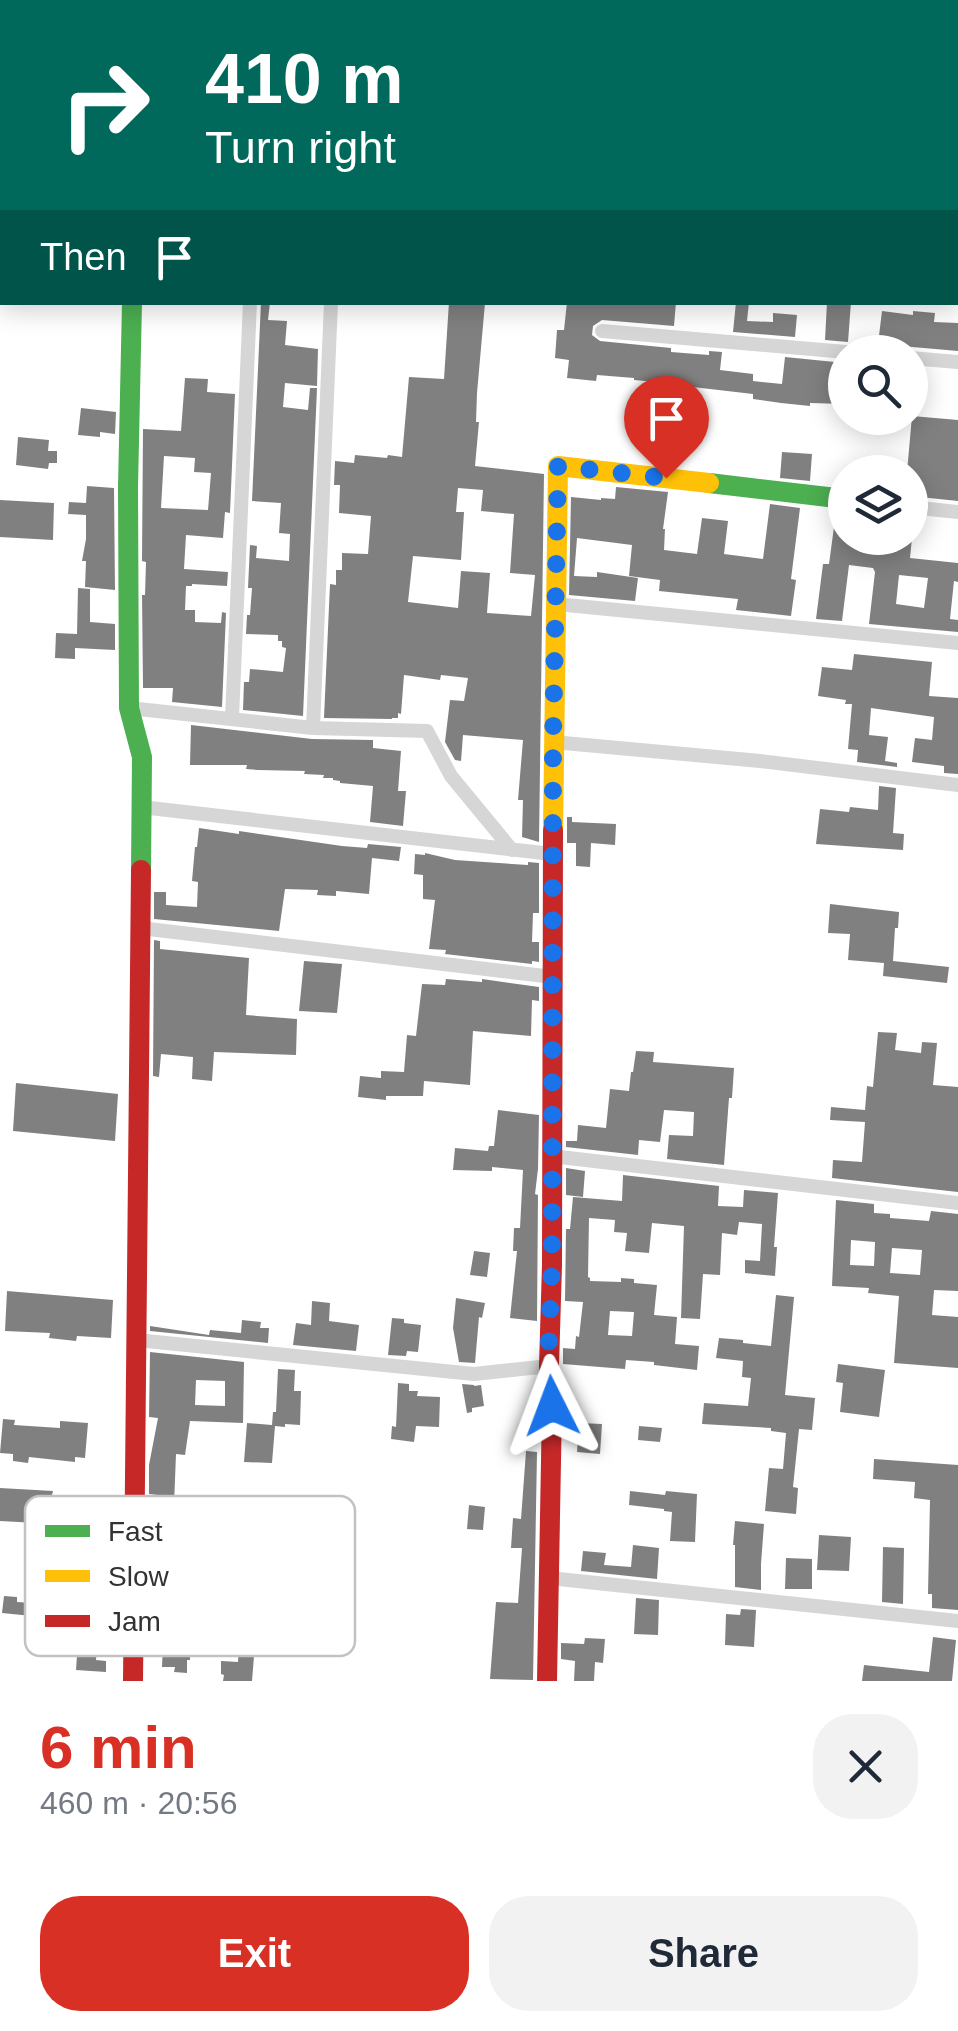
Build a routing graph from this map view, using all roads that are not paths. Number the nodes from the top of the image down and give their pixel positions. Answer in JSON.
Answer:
{"nodes":[{"id":1,"x":132,"y":305,"type":"edge"},
{"id":2,"x":250,"y":305,"type":"edge"},
{"id":3,"x":331,"y":305,"type":"edge"},
{"id":4,"x":602,"y":331,"type":"dead end"},
{"id":5,"x":828,"y":350,"type":"edge"},
{"id":6,"x":928,"y":360,"type":"edge"},
{"id":7,"x":958,"y":362,"type":"edge"},
{"id":8,"x":828,"y":497,"type":"edge"},
{"id":9,"x":928,"y":509,"type":"edge"},
{"id":10,"x":958,"y":512,"type":"edge"},
{"id":11,"x":556,"y":604,"type":"junction"},
{"id":12,"x":958,"y":643,"type":"edge"},
{"id":13,"x":129,"y":708,"type":"junction"},
{"id":14,"x":232,"y":718,"type":"junction"},
{"id":15,"x":313,"y":728,"type":"junction"},
{"id":16,"x":553,"y":742,"type":"junction"},
{"id":17,"x":958,"y":786,"type":"edge"},
{"id":18,"x":141,"y":806,"type":"junction"},
{"id":19,"x":512,"y":850,"type":"junction"},
{"id":20,"x":552,"y":854,"type":"junction"},
{"id":21,"x":140,"y":928,"type":"junction"},
{"id":22,"x":554,"y":977,"type":"junction"},
{"id":23,"x":552,"y":1156,"type":"junction"},
{"id":24,"x":958,"y":1203,"type":"edge"},
{"id":25,"x":136,"y":1340,"type":"junction"},
{"id":26,"x":548,"y":1366,"type":"junction"},
{"id":27,"x":134,"y":1496,"type":"edge"},
{"id":28,"x":550,"y":1578,"type":"junction"},
{"id":29,"x":958,"y":1621,"type":"edge"},
{"id":30,"x":132,"y":1656,"type":"edge"},
{"id":31,"x":132,"y":1681,"type":"edge"},
{"id":32,"x":547,"y":1681,"type":"edge"}],
"edges":[{"from":1,"to":13,"type":"street"},
{"from":2,"to":14,"type":"street"},
{"from":3,"to":15,"type":"street"},
{"from":4,"to":5,"type":"street"},
{"from":6,"to":7,"type":"street"},
{"from":8,"to":11,"type":"street"},
{"from":9,"to":10,"type":"street"},
{"from":11,"to":12,"type":"street"},
{"from":11,"to":16,"type":"street"},
{"from":13,"to":14,"type":"street"},
{"from":13,"to":18,"type":"street"},
{"from":14,"to":15,"type":"street"},
{"from":15,"to":19,"type":"street"},
{"from":16,"to":17,"type":"street"},
{"from":16,"to":20,"type":"street"},
{"from":18,"to":19,"type":"street"},
{"from":18,"to":21,"type":"street"},
{"from":19,"to":20,"type":"street"},
{"from":20,"to":22,"type":"street"},
{"from":21,"to":22,"type":"street"},
{"from":21,"to":25,"type":"street"},
{"from":22,"to":23,"type":"street"},
{"from":23,"to":24,"type":"street"},
{"from":23,"to":26,"type":"street"},
{"from":25,"to":26,"type":"street"},
{"from":25,"to":27,"type":"street"},
{"from":26,"to":28,"type":"street"},
{"from":28,"to":29,"type":"street"},
{"from":28,"to":32,"type":"street"},
{"from":30,"to":31,"type":"street"}]}
